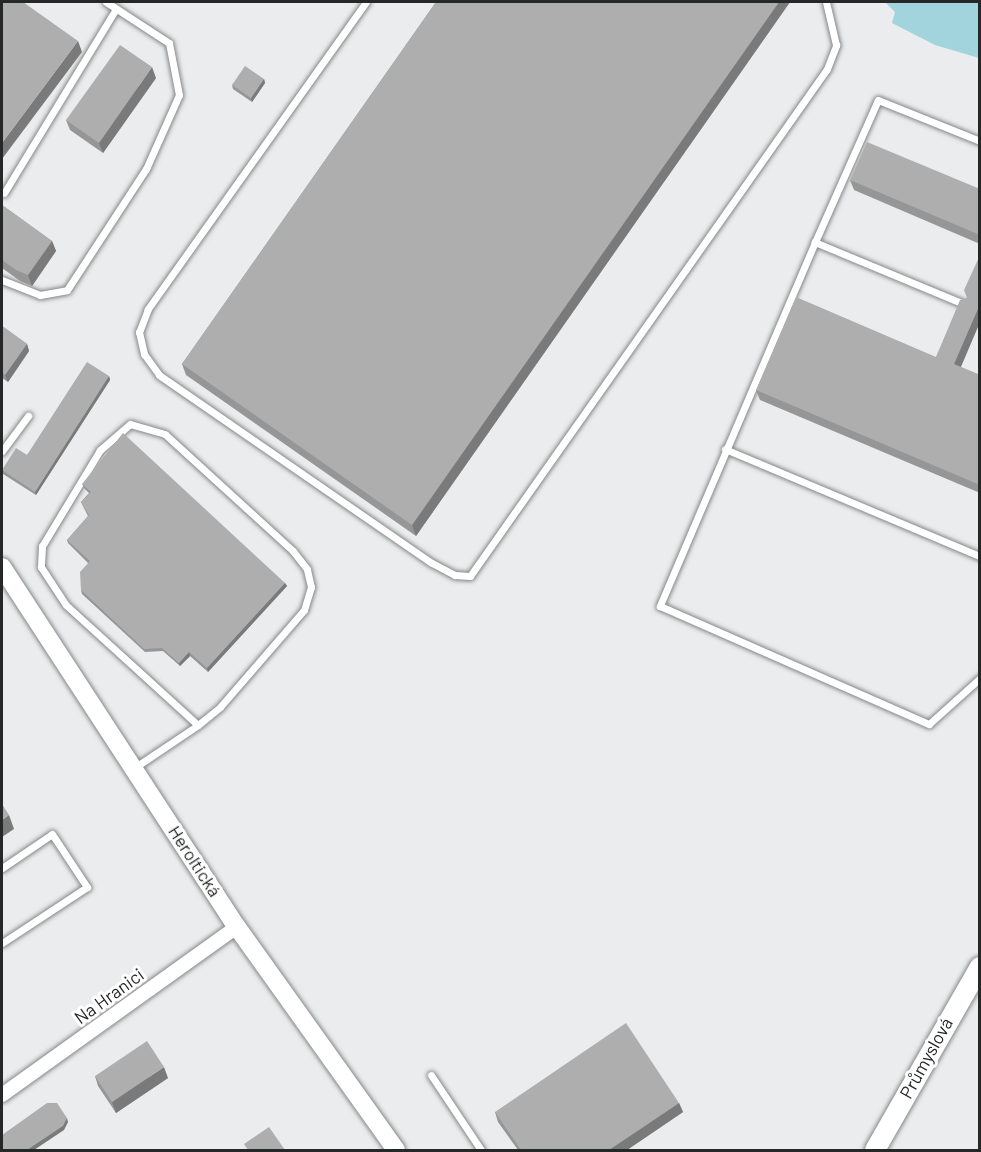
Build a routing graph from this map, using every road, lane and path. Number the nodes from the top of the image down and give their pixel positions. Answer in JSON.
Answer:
{"nodes":[{"id":1,"x":106,"y":2,"type":"edge"},
{"id":2,"x":366,"y":2,"type":"edge"},
{"id":3,"x":826,"y":2,"type":"edge"},
{"id":4,"x":116,"y":9,"type":"junction"},
{"id":5,"x":980,"y":141,"type":"edge"},
{"id":6,"x":4,"y":193,"type":"dead end"},
{"id":7,"x":815,"y":242,"type":"junction"},
{"id":8,"x":2,"y":280,"type":"edge"},
{"id":9,"x":966,"y":305,"type":"edge"},
{"id":10,"x":28,"y":416,"type":"dead end"},
{"id":11,"x":725,"y":449,"type":"junction"},
{"id":12,"x":2,"y":451,"type":"edge"},
{"id":13,"x":980,"y":556,"type":"edge"},
{"id":14,"x":2,"y":567,"type":"edge"},
{"id":15,"x":980,"y":678,"type":"edge"},
{"id":16,"x":198,"y":725,"type":"junction"},
{"id":17,"x":134,"y":768,"type":"junction"},
{"id":18,"x":2,"y":867,"type":"edge"},
{"id":19,"x":237,"y":927,"type":"junction"},
{"id":20,"x":2,"y":943,"type":"edge"},
{"id":21,"x":980,"y":967,"type":"edge"},
{"id":22,"x":431,"y":1075,"type":"dead end"},
{"id":23,"x":2,"y":1092,"type":"edge"},
{"id":24,"x":396,"y":1150,"type":"edge"},
{"id":25,"x":481,"y":1150,"type":"edge"},
{"id":26,"x":875,"y":1150,"type":"edge"}],
"edges":[{"from":1,"to":4,"type":"lane"},
{"from":2,"to":3,"type":"lane"},
{"from":4,"to":6,"type":"lane"},
{"from":4,"to":8,"type":"lane"},
{"from":5,"to":7,"type":"lane"},
{"from":7,"to":9,"type":"lane"},
{"from":7,"to":11,"type":"lane"},
{"from":10,"to":12,"type":"lane"},
{"from":11,"to":13,"type":"lane"},
{"from":11,"to":15,"type":"lane"},
{"from":14,"to":17,"type":"street","name":"Heroltická"},
{"from":16,"to":16,"type":"lane"},
{"from":16,"to":17,"type":"lane"},
{"from":17,"to":19,"type":"street","name":"Heroltická"},
{"from":18,"to":20,"type":"lane"},
{"from":19,"to":23,"type":"street","name":"Na Hranici"},
{"from":19,"to":24,"type":"street","name":"Heroltická"},
{"from":21,"to":26,"type":"main road","name":"Průmyslová"},
{"from":22,"to":25,"type":"lane"}]}
